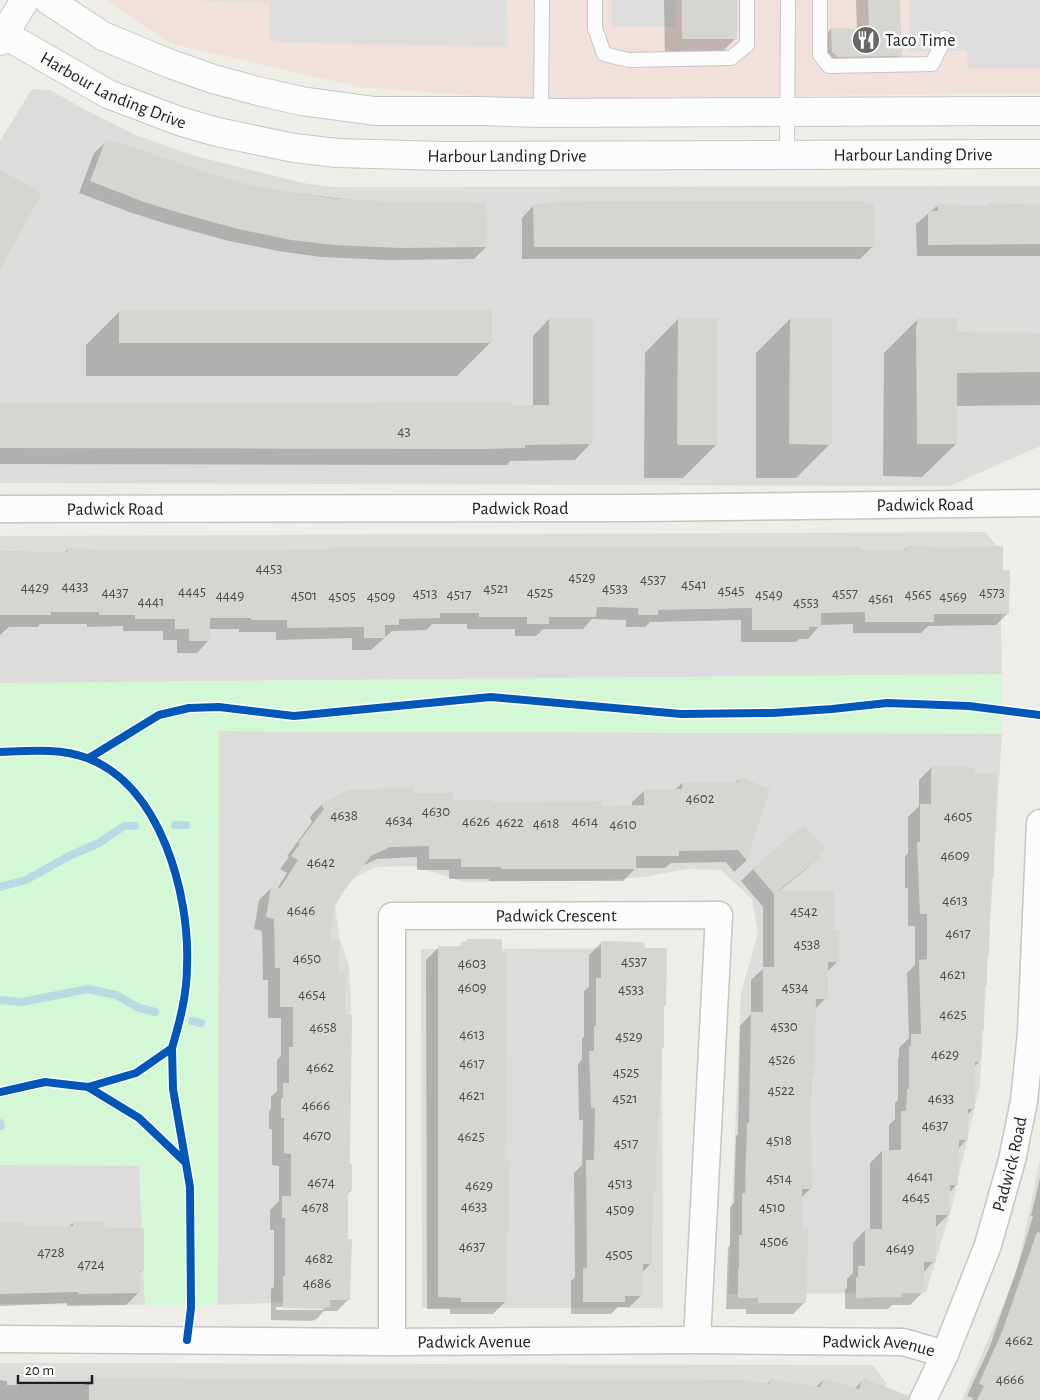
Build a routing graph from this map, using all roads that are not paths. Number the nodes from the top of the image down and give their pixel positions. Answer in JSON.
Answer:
{"nodes":[{"id":1,"x":25,"y":0,"type":"edge"},
{"id":2,"x":48,"y":0,"type":"edge"},
{"id":3,"x":542,"y":0,"type":"edge"},
{"id":4,"x":595,"y":0,"type":"edge"},
{"id":5,"x":747,"y":0,"type":"edge"},
{"id":6,"x":788,"y":0,"type":"edge"},
{"id":7,"x":820,"y":0,"type":"edge"},
{"id":8,"x":1,"y":36,"type":"edge"},
{"id":9,"x":946,"y":38,"type":"dead end"},
{"id":10,"x":1040,"y":111,"type":"edge"},
{"id":11,"x":787,"y":112,"type":"junction"},
{"id":12,"x":541,"y":113,"type":"junction"},
{"id":13,"x":1040,"y":154,"type":"edge"},
{"id":14,"x":787,"y":155,"type":"junction"},
{"id":15,"x":1040,"y":503,"type":"edge"},
{"id":16,"x":0,"y":509,"type":"edge"},
{"id":17,"x":1040,"y":822,"type":"edge"},
{"id":18,"x":0,"y":1339,"type":"edge"},
{"id":19,"x":697,"y":1340,"type":"junction"},
{"id":20,"x":392,"y":1342,"type":"junction"},
{"id":21,"x":945,"y":1354,"type":"junction"},
{"id":22,"x":923,"y":1400,"type":"edge"}],
"edges":[{"from":1,"to":8,"type":"street"},
{"from":2,"to":12,"type":"street"},
{"from":3,"to":12,"type":"lane"},
{"from":4,"to":5,"type":"lane"},
{"from":6,"to":11,"type":"lane"},
{"from":7,"to":9,"type":"lane"},
{"from":8,"to":14,"type":"street","name":"Harbour Landing Drive"},
{"from":10,"to":11,"type":"street"},
{"from":11,"to":12,"type":"street"},
{"from":11,"to":14,"type":"lane"},
{"from":13,"to":14,"type":"street","name":"Harbour Landing Drive"},
{"from":15,"to":16,"type":"street","name":"Padwick Road"},
{"from":17,"to":21,"type":"street","name":"Padwick Road"},
{"from":18,"to":20,"type":"street","name":"Padwick Avenue"},
{"from":19,"to":20,"type":"street","name":"Padwick Avenue"},
{"from":19,"to":20,"type":"street","name":"Padwick Crescent"},
{"from":19,"to":21,"type":"street","name":"Padwick Avenue"},
{"from":21,"to":22,"type":"street","name":"Padwick Road"}]}
